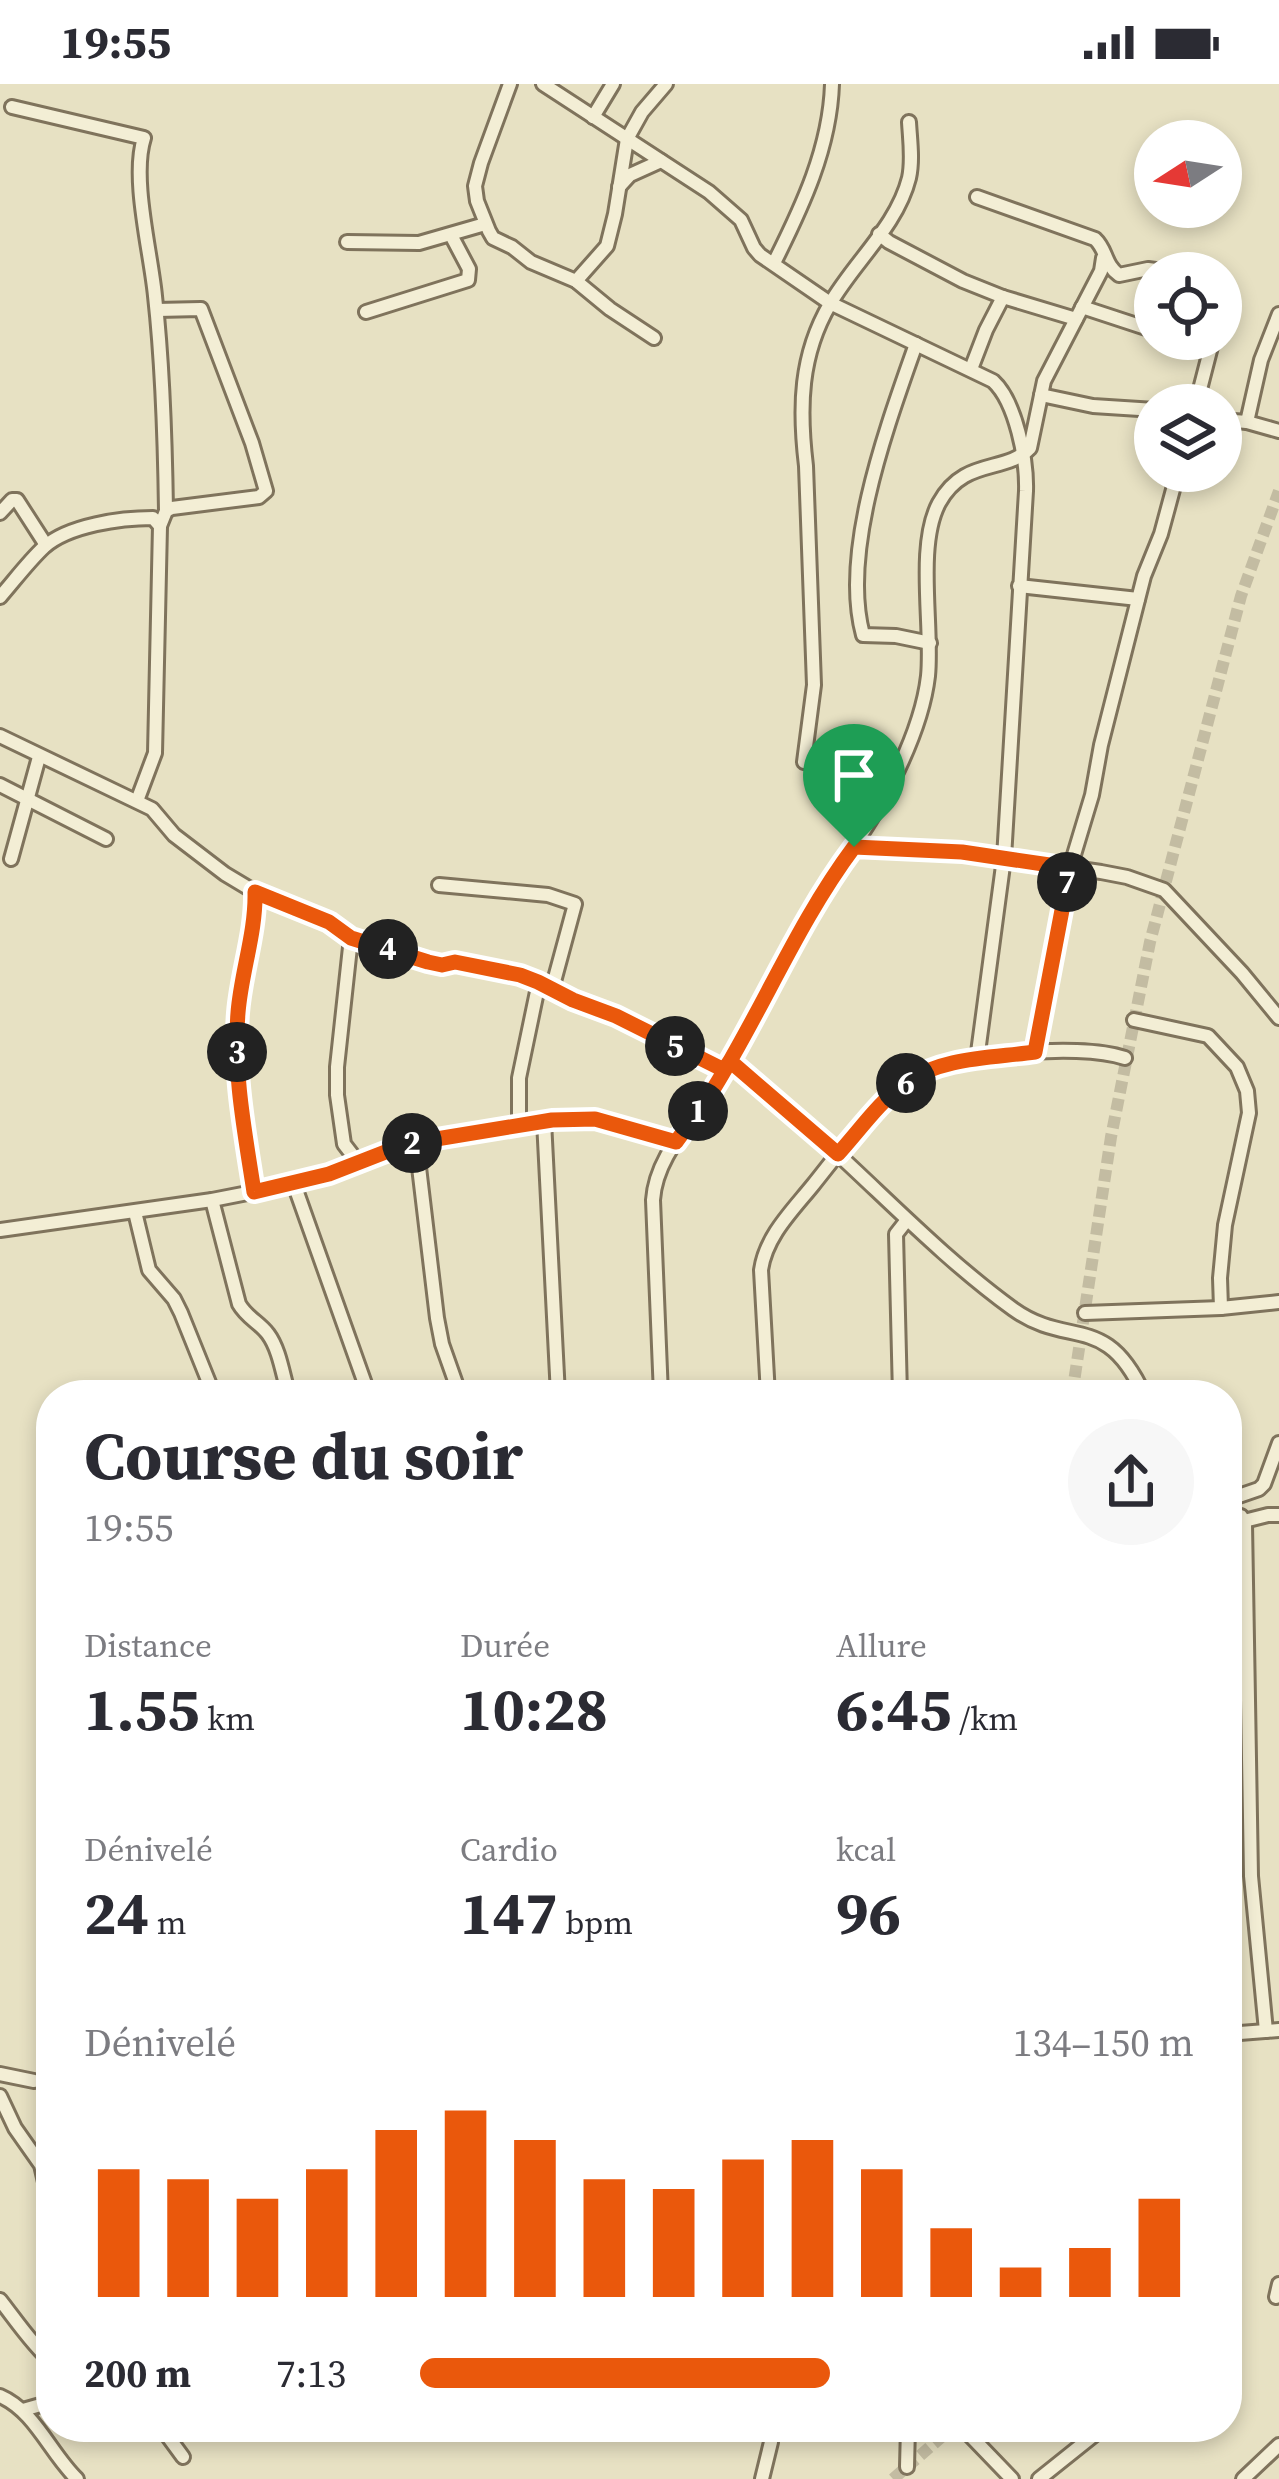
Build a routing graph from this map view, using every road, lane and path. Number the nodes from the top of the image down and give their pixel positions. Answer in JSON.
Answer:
{"nodes":[{"id":1,"x":511,"y":84,"type":"edge"},
{"id":2,"x":544,"y":84,"type":"edge"},
{"id":3,"x":613,"y":84,"type":"edge"},
{"id":4,"x":666,"y":84,"type":"edge"},
{"id":5,"x":832,"y":84,"type":"edge"},
{"id":6,"x":12,"y":107,"type":"dead end"},
{"id":7,"x":593,"y":117,"type":"junction"},
{"id":8,"x":909,"y":122,"type":"dead end"},
{"id":9,"x":627,"y":139,"type":"junction"},
{"id":10,"x":662,"y":161,"type":"junction"},
{"id":11,"x":618,"y":188,"type":"junction"},
{"id":12,"x":976,"y":196,"type":"dead end"},
{"id":13,"x":485,"y":224,"type":"junction"},
{"id":14,"x":879,"y":234,"type":"junction"},
{"id":15,"x":452,"y":235,"type":"junction"},
{"id":16,"x":347,"y":242,"type":"dead end"},
{"id":17,"x":1103,"y":258,"type":"junction"},
{"id":18,"x":774,"y":263,"type":"junction"},
{"id":19,"x":1134,"y":271,"type":"edge"},
{"id":20,"x":576,"y":281,"type":"junction"},
{"id":21,"x":1003,"y":297,"type":"junction"},
{"id":22,"x":830,"y":303,"type":"junction"},
{"id":23,"x":157,"y":310,"type":"junction"},
{"id":24,"x":366,"y":312,"type":"dead end"},
{"id":25,"x":1079,"y":313,"type":"junction"},
{"id":26,"x":1279,"y":314,"type":"edge"},
{"id":27,"x":1134,"y":326,"type":"edge"},
{"id":28,"x":654,"y":338,"type":"dead end"},
{"id":29,"x":916,"y":344,"type":"junction"},
{"id":30,"x":971,"y":369,"type":"junction"},
{"id":31,"x":1041,"y":395,"type":"junction"},
{"id":32,"x":1134,"y":409,"type":"edge"},
{"id":33,"x":1242,"y":422,"type":"edge"},
{"id":34,"x":1247,"y":422,"type":"junction"},
{"id":35,"x":1279,"y":431,"type":"edge"},
{"id":36,"x":1022,"y":455,"type":"junction"},
{"id":37,"x":1172,"y":492,"type":"edge"},
{"id":38,"x":166,"y":511,"type":"junction"},
{"id":39,"x":0,"y":513,"type":"edge"},
{"id":40,"x":160,"y":526,"type":"junction"},
{"id":41,"x":46,"y":545,"type":"junction"},
{"id":42,"x":1019,"y":586,"type":"junction"},
{"id":43,"x":0,"y":597,"type":"edge"},
{"id":44,"x":1138,"y":599,"type":"junction"},
{"id":45,"x":930,"y":643,"type":"junction"},
{"id":46,"x":0,"y":736,"type":"edge"},
{"id":47,"x":39,"y":757,"type":"junction"},
{"id":48,"x":804,"y":762,"type":"dead end"},
{"id":49,"x":0,"y":785,"type":"edge"},
{"id":50,"x":28,"y":798,"type":"junction"},
{"id":51,"x":137,"y":801,"type":"junction"},
{"id":52,"x":106,"y":839,"type":"dead end"},
{"id":53,"x":854,"y":847,"type":"junction"},
{"id":54,"x":1004,"y":858,"type":"junction"},
{"id":55,"x":11,"y":859,"type":"dead end"},
{"id":56,"x":1070,"y":868,"type":"junction"},
{"id":57,"x":439,"y":885,"type":"dead end"},
{"id":58,"x":255,"y":892,"type":"junction"},
{"id":59,"x":351,"y":938,"type":"junction"},
{"id":60,"x":545,"y":985,"type":"junction"},
{"id":61,"x":1279,"y":1018,"type":"edge"},
{"id":62,"x":1134,"y":1020,"type":"dead end"},
{"id":63,"x":1035,"y":1052,"type":"junction"},
{"id":64,"x":1125,"y":1058,"type":"dead end"},
{"id":65,"x":977,"y":1060,"type":"junction"},
{"id":66,"x":727,"y":1066,"type":"junction"},
{"id":67,"x":544,"y":1121,"type":"junction"},
{"id":68,"x":519,"y":1124,"type":"junction"},
{"id":69,"x":416,"y":1142,"type":"junction"},
{"id":70,"x":676,"y":1142,"type":"junction"},
{"id":71,"x":838,"y":1154,"type":"junction"},
{"id":72,"x":364,"y":1160,"type":"junction"},
{"id":73,"x":294,"y":1184,"type":"junction"},
{"id":74,"x":254,"y":1192,"type":"junction"},
{"id":75,"x":212,"y":1200,"type":"junction"},
{"id":76,"x":135,"y":1212,"type":"junction"},
{"id":77,"x":907,"y":1220,"type":"junction"},
{"id":78,"x":0,"y":1231,"type":"edge"},
{"id":79,"x":1279,"y":1302,"type":"edge"},
{"id":80,"x":1221,"y":1308,"type":"junction"},
{"id":81,"x":1085,"y":1313,"type":"dead end"},
{"id":82,"x":208,"y":1380,"type":"edge"},
{"id":83,"x":285,"y":1380,"type":"edge"},
{"id":84,"x":364,"y":1380,"type":"edge"},
{"id":85,"x":455,"y":1380,"type":"edge"},
{"id":86,"x":557,"y":1380,"type":"edge"},
{"id":87,"x":660,"y":1380,"type":"edge"},
{"id":88,"x":767,"y":1380,"type":"edge"},
{"id":89,"x":900,"y":1380,"type":"edge"},
{"id":90,"x":1136,"y":1380,"type":"edge"},
{"id":91,"x":1279,"y":1443,"type":"edge"},
{"id":92,"x":1242,"y":1494,"type":"edge"},
{"id":93,"x":1279,"y":1515,"type":"edge"},
{"id":94,"x":1242,"y":1518,"type":"edge"},
{"id":95,"x":1244,"y":1521,"type":"junction"},
{"id":96,"x":1272,"y":2031,"type":"edge"},
{"id":97,"x":1242,"y":2033,"type":"edge"},
{"id":98,"x":0,"y":2074,"type":"edge"},
{"id":99,"x":34,"y":2081,"type":"dead end"},
{"id":100,"x":0,"y":2096,"type":"edge"},
{"id":101,"x":36,"y":2158,"type":"edge"},
{"id":102,"x":0,"y":2300,"type":"edge"},
{"id":103,"x":36,"y":2346,"type":"edge"},
{"id":104,"x":0,"y":2396,"type":"edge"},
{"id":105,"x":36,"y":2406,"type":"edge"},
{"id":106,"x":22,"y":2410,"type":"junction"},
{"id":107,"x":36,"y":2429,"type":"edge"},
{"id":108,"x":45,"y":2442,"type":"edge"},
{"id":109,"x":172,"y":2442,"type":"edge"},
{"id":110,"x":769,"y":2442,"type":"edge"},
{"id":111,"x":908,"y":2442,"type":"edge"},
{"id":112,"x":976,"y":2442,"type":"edge"},
{"id":113,"x":1086,"y":2442,"type":"edge"},
{"id":114,"x":1279,"y":2445,"type":"edge"},
{"id":115,"x":183,"y":2457,"type":"dead end"},
{"id":116,"x":907,"y":2467,"type":"dead end"},
{"id":117,"x":77,"y":2479,"type":"edge"},
{"id":118,"x":762,"y":2479,"type":"edge"},
{"id":119,"x":1012,"y":2479,"type":"edge"},
{"id":120,"x":1040,"y":2479,"type":"edge"},
{"id":121,"x":1243,"y":2479,"type":"edge"}],
"edges":[{"from":1,"to":13,"type":"street"},
{"from":2,"to":7,"type":"street"},
{"from":3,"to":7,"type":"street"},
{"from":4,"to":9,"type":"street"},
{"from":5,"to":18,"type":"street"},
{"from":6,"to":23,"type":"street"},
{"from":7,"to":9,"type":"street"},
{"from":8,"to":14,"type":"street"},
{"from":9,"to":10,"type":"street"},
{"from":9,"to":11,"type":"street"},
{"from":10,"to":11,"type":"street"},
{"from":10,"to":18,"type":"street"},
{"from":11,"to":20,"type":"street"},
{"from":12,"to":17,"type":"street"},
{"from":13,"to":15,"type":"street"},
{"from":13,"to":20,"type":"street"},
{"from":14,"to":21,"type":"street"},
{"from":14,"to":22,"type":"street"},
{"from":15,"to":16,"type":"street"},
{"from":15,"to":24,"type":"street"},
{"from":17,"to":19,"type":"street"},
{"from":17,"to":25,"type":"street"},
{"from":18,"to":22,"type":"street"},
{"from":20,"to":28,"type":"street"},
{"from":21,"to":25,"type":"street"},
{"from":21,"to":30,"type":"street"},
{"from":22,"to":29,"type":"street"},
{"from":22,"to":48,"type":"street"},
{"from":23,"to":38,"type":"street"},
{"from":23,"to":38,"type":"street"},
{"from":25,"to":27,"type":"street"},
{"from":25,"to":31,"type":"street"},
{"from":26,"to":34,"type":"street"},
{"from":29,"to":30,"type":"street"},
{"from":29,"to":45,"type":"street"},
{"from":30,"to":36,"type":"street"},
{"from":31,"to":32,"type":"street"},
{"from":31,"to":36,"type":"street"},
{"from":33,"to":34,"type":"street"},
{"from":34,"to":35,"type":"street"},
{"from":36,"to":42,"type":"street"},
{"from":36,"to":45,"type":"street"},
{"from":37,"to":44,"type":"street"},
{"from":38,"to":40,"type":"street"},
{"from":39,"to":41,"type":"street"},
{"from":40,"to":41,"type":"street"},
{"from":40,"to":51,"type":"street"},
{"from":41,"to":43,"type":"street"},
{"from":42,"to":44,"type":"street"},
{"from":42,"to":54,"type":"street"},
{"from":44,"to":56,"type":"street"},
{"from":45,"to":53,"type":"street"},
{"from":46,"to":47,"type":"street"},
{"from":47,"to":50,"type":"street"},
{"from":47,"to":51,"type":"street"},
{"from":49,"to":50,"type":"street"},
{"from":50,"to":52,"type":"street"},
{"from":50,"to":55,"type":"street"},
{"from":51,"to":58,"type":"street"},
{"from":53,"to":54,"type":"street"},
{"from":53,"to":66,"type":"street"},
{"from":54,"to":56,"type":"street"},
{"from":54,"to":65,"type":"street"},
{"from":56,"to":61,"type":"street"},
{"from":56,"to":63,"type":"street"},
{"from":57,"to":60,"type":"street"},
{"from":58,"to":59,"type":"street"},
{"from":58,"to":74,"type":"street"},
{"from":59,"to":60,"type":"street"},
{"from":59,"to":72,"type":"street"},
{"from":60,"to":66,"type":"street"},
{"from":60,"to":68,"type":"street"},
{"from":62,"to":80,"type":"street"},
{"from":63,"to":64,"type":"street"},
{"from":63,"to":65,"type":"street"},
{"from":65,"to":71,"type":"street"},
{"from":66,"to":70,"type":"street"},
{"from":66,"to":71,"type":"street"},
{"from":67,"to":68,"type":"street"},
{"from":67,"to":70,"type":"street"},
{"from":67,"to":86,"type":"street"},
{"from":68,"to":69,"type":"street"},
{"from":69,"to":72,"type":"street"},
{"from":69,"to":85,"type":"street"},
{"from":70,"to":87,"type":"street"},
{"from":71,"to":77,"type":"street"},
{"from":71,"to":88,"type":"street"},
{"from":72,"to":73,"type":"street"},
{"from":73,"to":74,"type":"street"},
{"from":73,"to":84,"type":"street"},
{"from":74,"to":75,"type":"street"},
{"from":75,"to":76,"type":"street"},
{"from":75,"to":83,"type":"street"},
{"from":76,"to":78,"type":"street"},
{"from":76,"to":82,"type":"street"},
{"from":77,"to":89,"type":"street"},
{"from":77,"to":90,"type":"street"},
{"from":79,"to":80,"type":"street"},
{"from":80,"to":81,"type":"street"},
{"from":91,"to":92,"type":"street"},
{"from":93,"to":95,"type":"street"},
{"from":94,"to":95,"type":"street"},
{"from":95,"to":96,"type":"street"},
{"from":96,"to":97,"type":"street"},
{"from":98,"to":99,"type":"street"},
{"from":100,"to":101,"type":"street"},
{"from":102,"to":103,"type":"street"},
{"from":104,"to":106,"type":"street"},
{"from":105,"to":106,"type":"street"},
{"from":106,"to":107,"type":"street"},
{"from":108,"to":117,"type":"street"},
{"from":109,"to":115,"type":"street"},
{"from":110,"to":118,"type":"street"},
{"from":111,"to":116,"type":"street"},
{"from":112,"to":119,"type":"street"},
{"from":113,"to":120,"type":"street"},
{"from":114,"to":121,"type":"street"}]}
